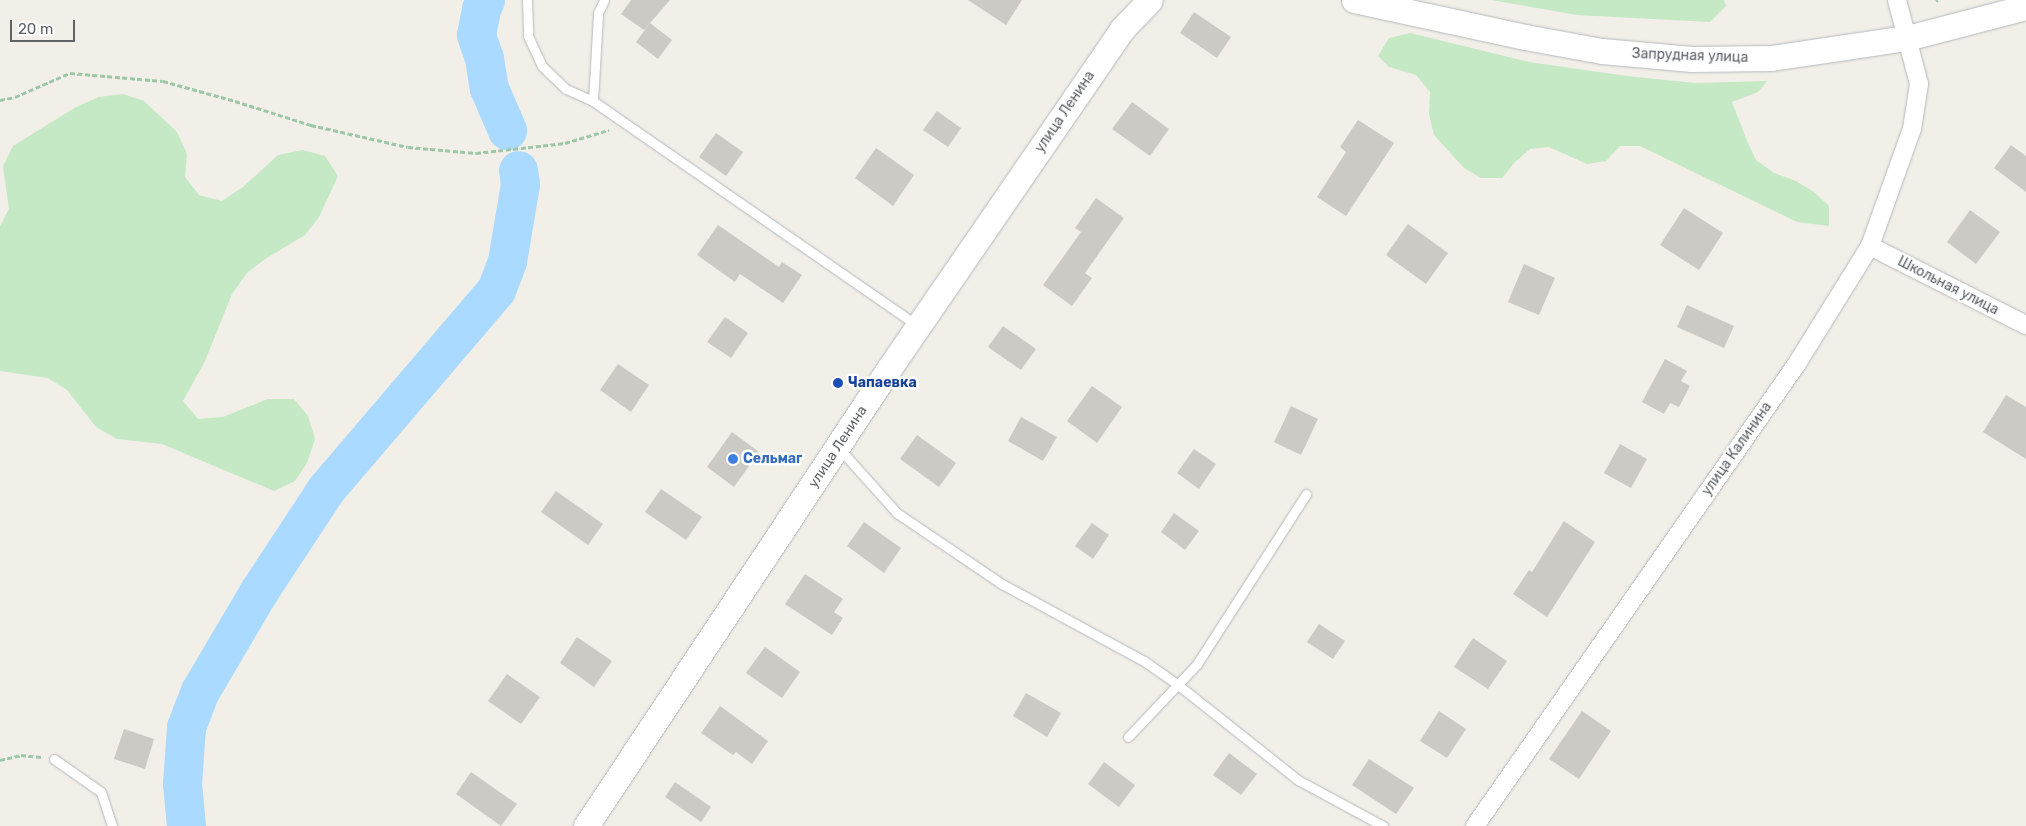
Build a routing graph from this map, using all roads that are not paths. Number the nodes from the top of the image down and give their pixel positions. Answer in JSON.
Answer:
{"nodes":[{"id":1,"x":527,"y":0,"type":"edge"},
{"id":2,"x":604,"y":0,"type":"edge"},
{"id":3,"x":1150,"y":0,"type":"edge"},
{"id":4,"x":1354,"y":0,"type":"edge"},
{"id":5,"x":1897,"y":0,"type":"edge"},
{"id":6,"x":2026,"y":7,"type":"edge"},
{"id":7,"x":1907,"y":38,"type":"junction"},
{"id":8,"x":592,"y":101,"type":"junction"},
{"id":9,"x":1870,"y":246,"type":"junction"},
{"id":10,"x":2026,"y":325,"type":"edge"},
{"id":11,"x":918,"y":327,"type":"junction"},
{"id":12,"x":838,"y":447,"type":"junction"},
{"id":13,"x":1306,"y":494,"type":"dead end"},
{"id":14,"x":1177,"y":684,"type":"junction"},
{"id":15,"x":1128,"y":737,"type":"dead end"},
{"id":16,"x":54,"y":759,"type":"road end"},
{"id":17,"x":112,"y":826,"type":"edge"},
{"id":18,"x":586,"y":826,"type":"edge"},
{"id":19,"x":1383,"y":826,"type":"edge"},
{"id":20,"x":1474,"y":826,"type":"edge"}],
"edges":[{"from":1,"to":8,"type":"lane"},
{"from":2,"to":8,"type":"lane"},
{"from":3,"to":11,"type":"street","name":"улица Ленина"},
{"from":4,"to":7,"type":"street","name":"Запрудная улица"},
{"from":5,"to":7,"type":"street","name":"улица Калинина"},
{"from":6,"to":7,"type":"street","name":"Запрудная улица"},
{"from":7,"to":9,"type":"street","name":"улица Калинина"},
{"from":8,"to":11,"type":"lane"},
{"from":9,"to":10,"type":"street","name":"Школьная улица"},
{"from":9,"to":20,"type":"street","name":"улица Калинина"},
{"from":11,"to":12,"type":"street","name":"улица Ленина"},
{"from":12,"to":14,"type":"lane"},
{"from":12,"to":18,"type":"street","name":"улица Ленина"},
{"from":13,"to":14,"type":"lane"},
{"from":14,"to":15,"type":"lane"},
{"from":14,"to":19,"type":"lane"},
{"from":16,"to":17,"type":"lane"}]}
